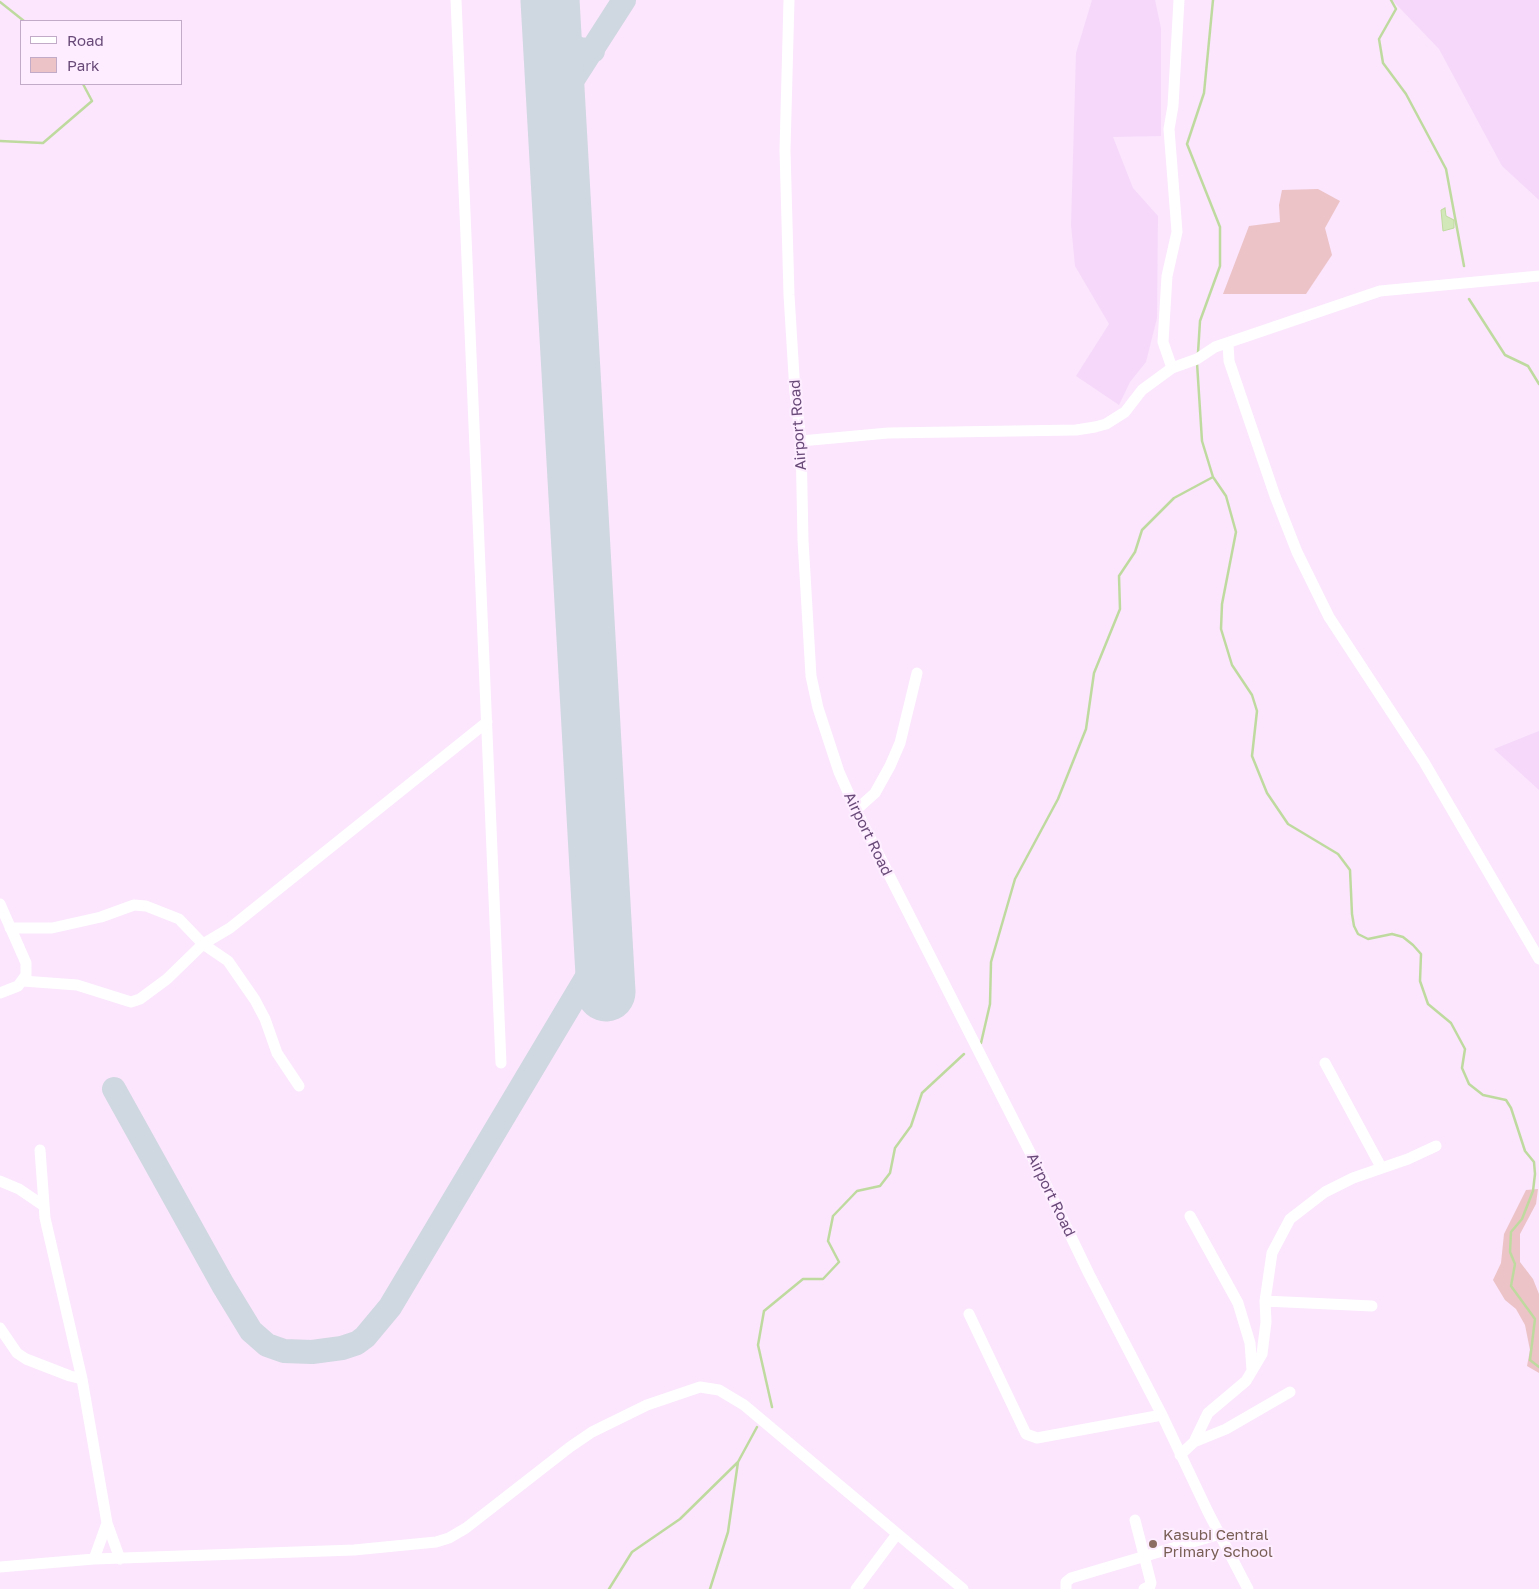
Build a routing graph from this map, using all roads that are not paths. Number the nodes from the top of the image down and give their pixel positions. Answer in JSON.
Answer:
{"nodes":[{"id":1,"x":456,"y":0,"type":"edge"},
{"id":2,"x":789,"y":0,"type":"edge"},
{"id":3,"x":1179,"y":0,"type":"edge"},
{"id":4,"x":1539,"y":276,"type":"edge"},
{"id":5,"x":1228,"y":342,"type":"junction"},
{"id":6,"x":1172,"y":368,"type":"junction"},
{"id":7,"x":801,"y":441,"type":"junction"},
{"id":8,"x":917,"y":673,"type":"dead end"},
{"id":9,"x":488,"y":722,"type":"junction"},
{"id":10,"x":856,"y":810,"type":"junction"},
{"id":11,"x":0,"y":904,"type":"edge"},
{"id":12,"x":10,"y":928,"type":"junction"},
{"id":13,"x":203,"y":944,"type":"junction"},
{"id":14,"x":1539,"y":959,"type":"edge"},
{"id":15,"x":23,"y":981,"type":"junction"},
{"id":16,"x":0,"y":993,"type":"edge"},
{"id":17,"x":501,"y":1063,"type":"dead end"},
{"id":18,"x":1325,"y":1064,"type":"dead end"},
{"id":19,"x":299,"y":1086,"type":"dead end"},
{"id":20,"x":1436,"y":1146,"type":"dead end"},
{"id":21,"x":40,"y":1150,"type":"dead end"},
{"id":22,"x":1381,"y":1167,"type":"junction"},
{"id":23,"x":0,"y":1181,"type":"edge"},
{"id":24,"x":44,"y":1206,"type":"junction"},
{"id":25,"x":1190,"y":1216,"type":"dead end"},
{"id":26,"x":1265,"y":1301,"type":"junction"},
{"id":27,"x":1372,"y":1306,"type":"dead end"},
{"id":28,"x":969,"y":1314,"type":"dead end"},
{"id":29,"x":0,"y":1328,"type":"edge"},
{"id":30,"x":1252,"y":1370,"type":"junction"},
{"id":31,"x":82,"y":1379,"type":"junction"},
{"id":32,"x":1290,"y":1392,"type":"dead end"},
{"id":33,"x":1162,"y":1415,"type":"junction"},
{"id":34,"x":1194,"y":1442,"type":"junction"},
{"id":35,"x":1180,"y":1455,"type":"junction"},
{"id":36,"x":1135,"y":1520,"type":"dead end"},
{"id":37,"x":108,"y":1523,"type":"junction"},
{"id":38,"x":896,"y":1534,"type":"junction"},
{"id":39,"x":1220,"y":1534,"type":"junction"},
{"id":40,"x":1144,"y":1556,"type":"junction"},
{"id":41,"x":94,"y":1559,"type":"junction"},
{"id":42,"x":120,"y":1559,"type":"junction"},
{"id":43,"x":0,"y":1568,"type":"edge"},
{"id":44,"x":856,"y":1589,"type":"edge"},
{"id":45,"x":963,"y":1589,"type":"edge"},
{"id":46,"x":1066,"y":1589,"type":"edge"},
{"id":47,"x":1144,"y":1589,"type":"edge"},
{"id":48,"x":1248,"y":1589,"type":"edge"}],
"edges":[{"from":1,"to":9,"type":"street"},
{"from":2,"to":7,"type":"street","name":"Airport Road"},
{"from":3,"to":6,"type":"street"},
{"from":4,"to":5,"type":"street"},
{"from":5,"to":6,"type":"street"},
{"from":5,"to":14,"type":"street"},
{"from":6,"to":7,"type":"street"},
{"from":7,"to":10,"type":"street","name":"Airport Road"},
{"from":8,"to":10,"type":"street"},
{"from":9,"to":13,"type":"street"},
{"from":9,"to":17,"type":"street"},
{"from":10,"to":33,"type":"street","name":"Airport Road"},
{"from":11,"to":12,"type":"street"},
{"from":12,"to":13,"type":"street"},
{"from":12,"to":15,"type":"street"},
{"from":13,"to":15,"type":"street"},
{"from":13,"to":19,"type":"street"},
{"from":15,"to":16,"type":"street"},
{"from":18,"to":22,"type":"street"},
{"from":20,"to":22,"type":"street"},
{"from":21,"to":24,"type":"street"},
{"from":22,"to":26,"type":"street"},
{"from":23,"to":24,"type":"street"},
{"from":24,"to":31,"type":"street"},
{"from":25,"to":30,"type":"street"},
{"from":26,"to":27,"type":"street"},
{"from":26,"to":30,"type":"street"},
{"from":28,"to":33,"type":"street"},
{"from":29,"to":31,"type":"street"},
{"from":30,"to":34,"type":"street"},
{"from":31,"to":37,"type":"street"},
{"from":32,"to":34,"type":"street"},
{"from":33,"to":35,"type":"street","name":"Airport Road"},
{"from":34,"to":35,"type":"street"},
{"from":35,"to":39,"type":"street","name":"Airport Road"},
{"from":36,"to":40,"type":"street"},
{"from":37,"to":41,"type":"street"},
{"from":37,"to":42,"type":"street"},
{"from":38,"to":42,"type":"street"},
{"from":38,"to":44,"type":"street"},
{"from":38,"to":45,"type":"street"},
{"from":39,"to":40,"type":"street"},
{"from":39,"to":48,"type":"street","name":"Airport Road"},
{"from":40,"to":46,"type":"street"},
{"from":40,"to":47,"type":"street"},
{"from":41,"to":42,"type":"street"},
{"from":41,"to":43,"type":"street"}]}
